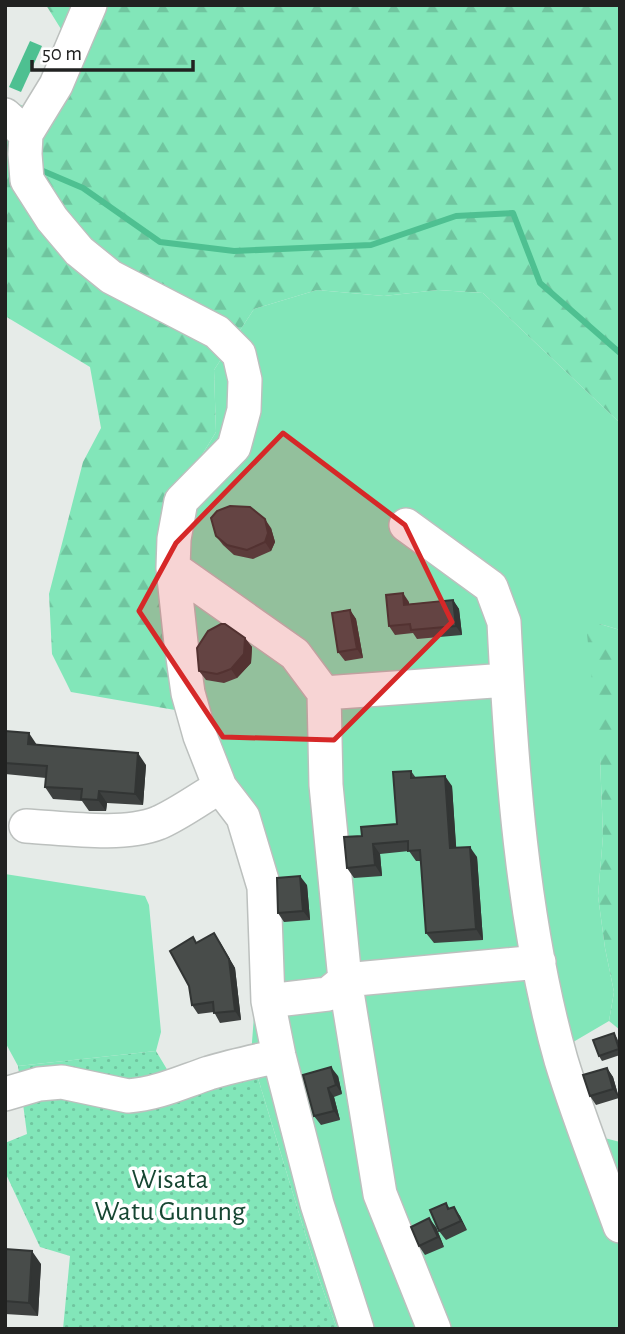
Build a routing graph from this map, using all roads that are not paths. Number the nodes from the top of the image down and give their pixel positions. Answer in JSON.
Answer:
{"nodes":[{"id":1,"x":90,"y":5,"type":"edge"},
{"id":2,"x":21,"y":146,"type":"edge"},
{"id":3,"x":406,"y":525,"type":"dead end"},
{"id":4,"x":173,"y":568,"type":"junction"},
{"id":5,"x":507,"y":680,"type":"junction"},
{"id":6,"x":324,"y":693,"type":"junction"},
{"id":7,"x":220,"y":787,"type":"junction"},
{"id":8,"x":26,"y":826,"type":"dead end"},
{"id":9,"x":539,"y":962,"type":"junction"},
{"id":10,"x":345,"y":980,"type":"junction"},
{"id":11,"x":268,"y":1001,"type":"junction"},
{"id":12,"x":279,"y":1056,"type":"junction"},
{"id":13,"x":5,"y":1094,"type":"edge"},
{"id":14,"x":620,"y":1226,"type":"edge"},
{"id":15,"x":357,"y":1329,"type":"edge"},
{"id":16,"x":434,"y":1329,"type":"edge"}],
"edges":[{"from":1,"to":2,"type":"street"},
{"from":2,"to":4,"type":"street"},
{"from":3,"to":5,"type":"street"},
{"from":4,"to":6,"type":"street"},
{"from":4,"to":7,"type":"street"},
{"from":5,"to":6,"type":"street"},
{"from":5,"to":9,"type":"street"},
{"from":6,"to":10,"type":"street"},
{"from":7,"to":8,"type":"street"},
{"from":7,"to":11,"type":"street"},
{"from":9,"to":10,"type":"street"},
{"from":9,"to":14,"type":"street"},
{"from":10,"to":11,"type":"street"},
{"from":10,"to":16,"type":"street"},
{"from":11,"to":12,"type":"street"},
{"from":12,"to":13,"type":"street"},
{"from":12,"to":15,"type":"street"}]}
